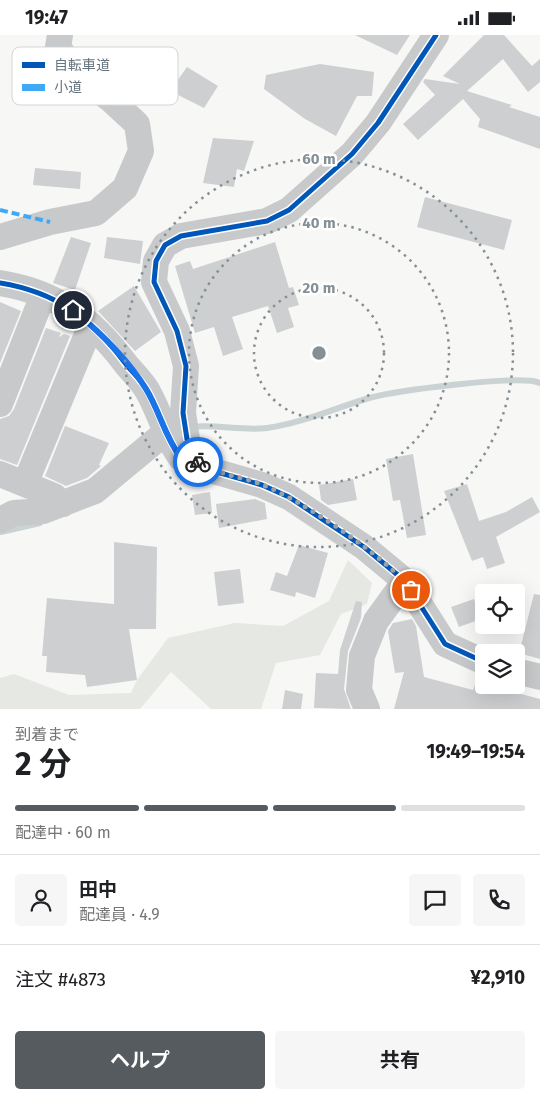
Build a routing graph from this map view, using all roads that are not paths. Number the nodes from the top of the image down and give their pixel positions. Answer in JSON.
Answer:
{"nodes":[{"id":1,"x":436,"y":35,"type":"edge"},
{"id":2,"x":116,"y":105,"type":"edge"},
{"id":3,"x":0,"y":237,"type":"edge"},
{"id":4,"x":0,"y":283,"type":"edge"},
{"id":5,"x":43,"y":295,"type":"junction"},
{"id":6,"x":91,"y":325,"type":"junction"},
{"id":7,"x":0,"y":404,"type":"edge"},
{"id":8,"x":166,"y":432,"type":"junction"},
{"id":9,"x":194,"y":459,"type":"junction"},
{"id":10,"x":0,"y":474,"type":"edge"},
{"id":11,"x":24,"y":484,"type":"junction"},
{"id":12,"x":63,"y":504,"type":"junction"},
{"id":13,"x":0,"y":520,"type":"edge"},
{"id":14,"x":405,"y":581,"type":"junction"},
{"id":15,"x":475,"y":658,"type":"edge"},
{"id":16,"x":525,"y":673,"type":"edge"},
{"id":17,"x":540,"y":677,"type":"edge"},
{"id":18,"x":367,"y":709,"type":"edge"}],
"edges":[{"from":1,"to":9,"type":"street"},
{"from":2,"to":3,"type":"street"},
{"from":4,"to":5,"type":"street"},
{"from":5,"to":6,"type":"street"},
{"from":5,"to":7,"type":"street"},
{"from":6,"to":8,"type":"street"},
{"from":6,"to":11,"type":"street"},
{"from":8,"to":9,"type":"street"},
{"from":8,"to":12,"type":"street"},
{"from":9,"to":14,"type":"street"},
{"from":10,"to":11,"type":"street"},
{"from":11,"to":12,"type":"street"},
{"from":12,"to":13,"type":"street"},
{"from":14,"to":15,"type":"street"},
{"from":14,"to":18,"type":"street"},
{"from":16,"to":17,"type":"street"}]}
